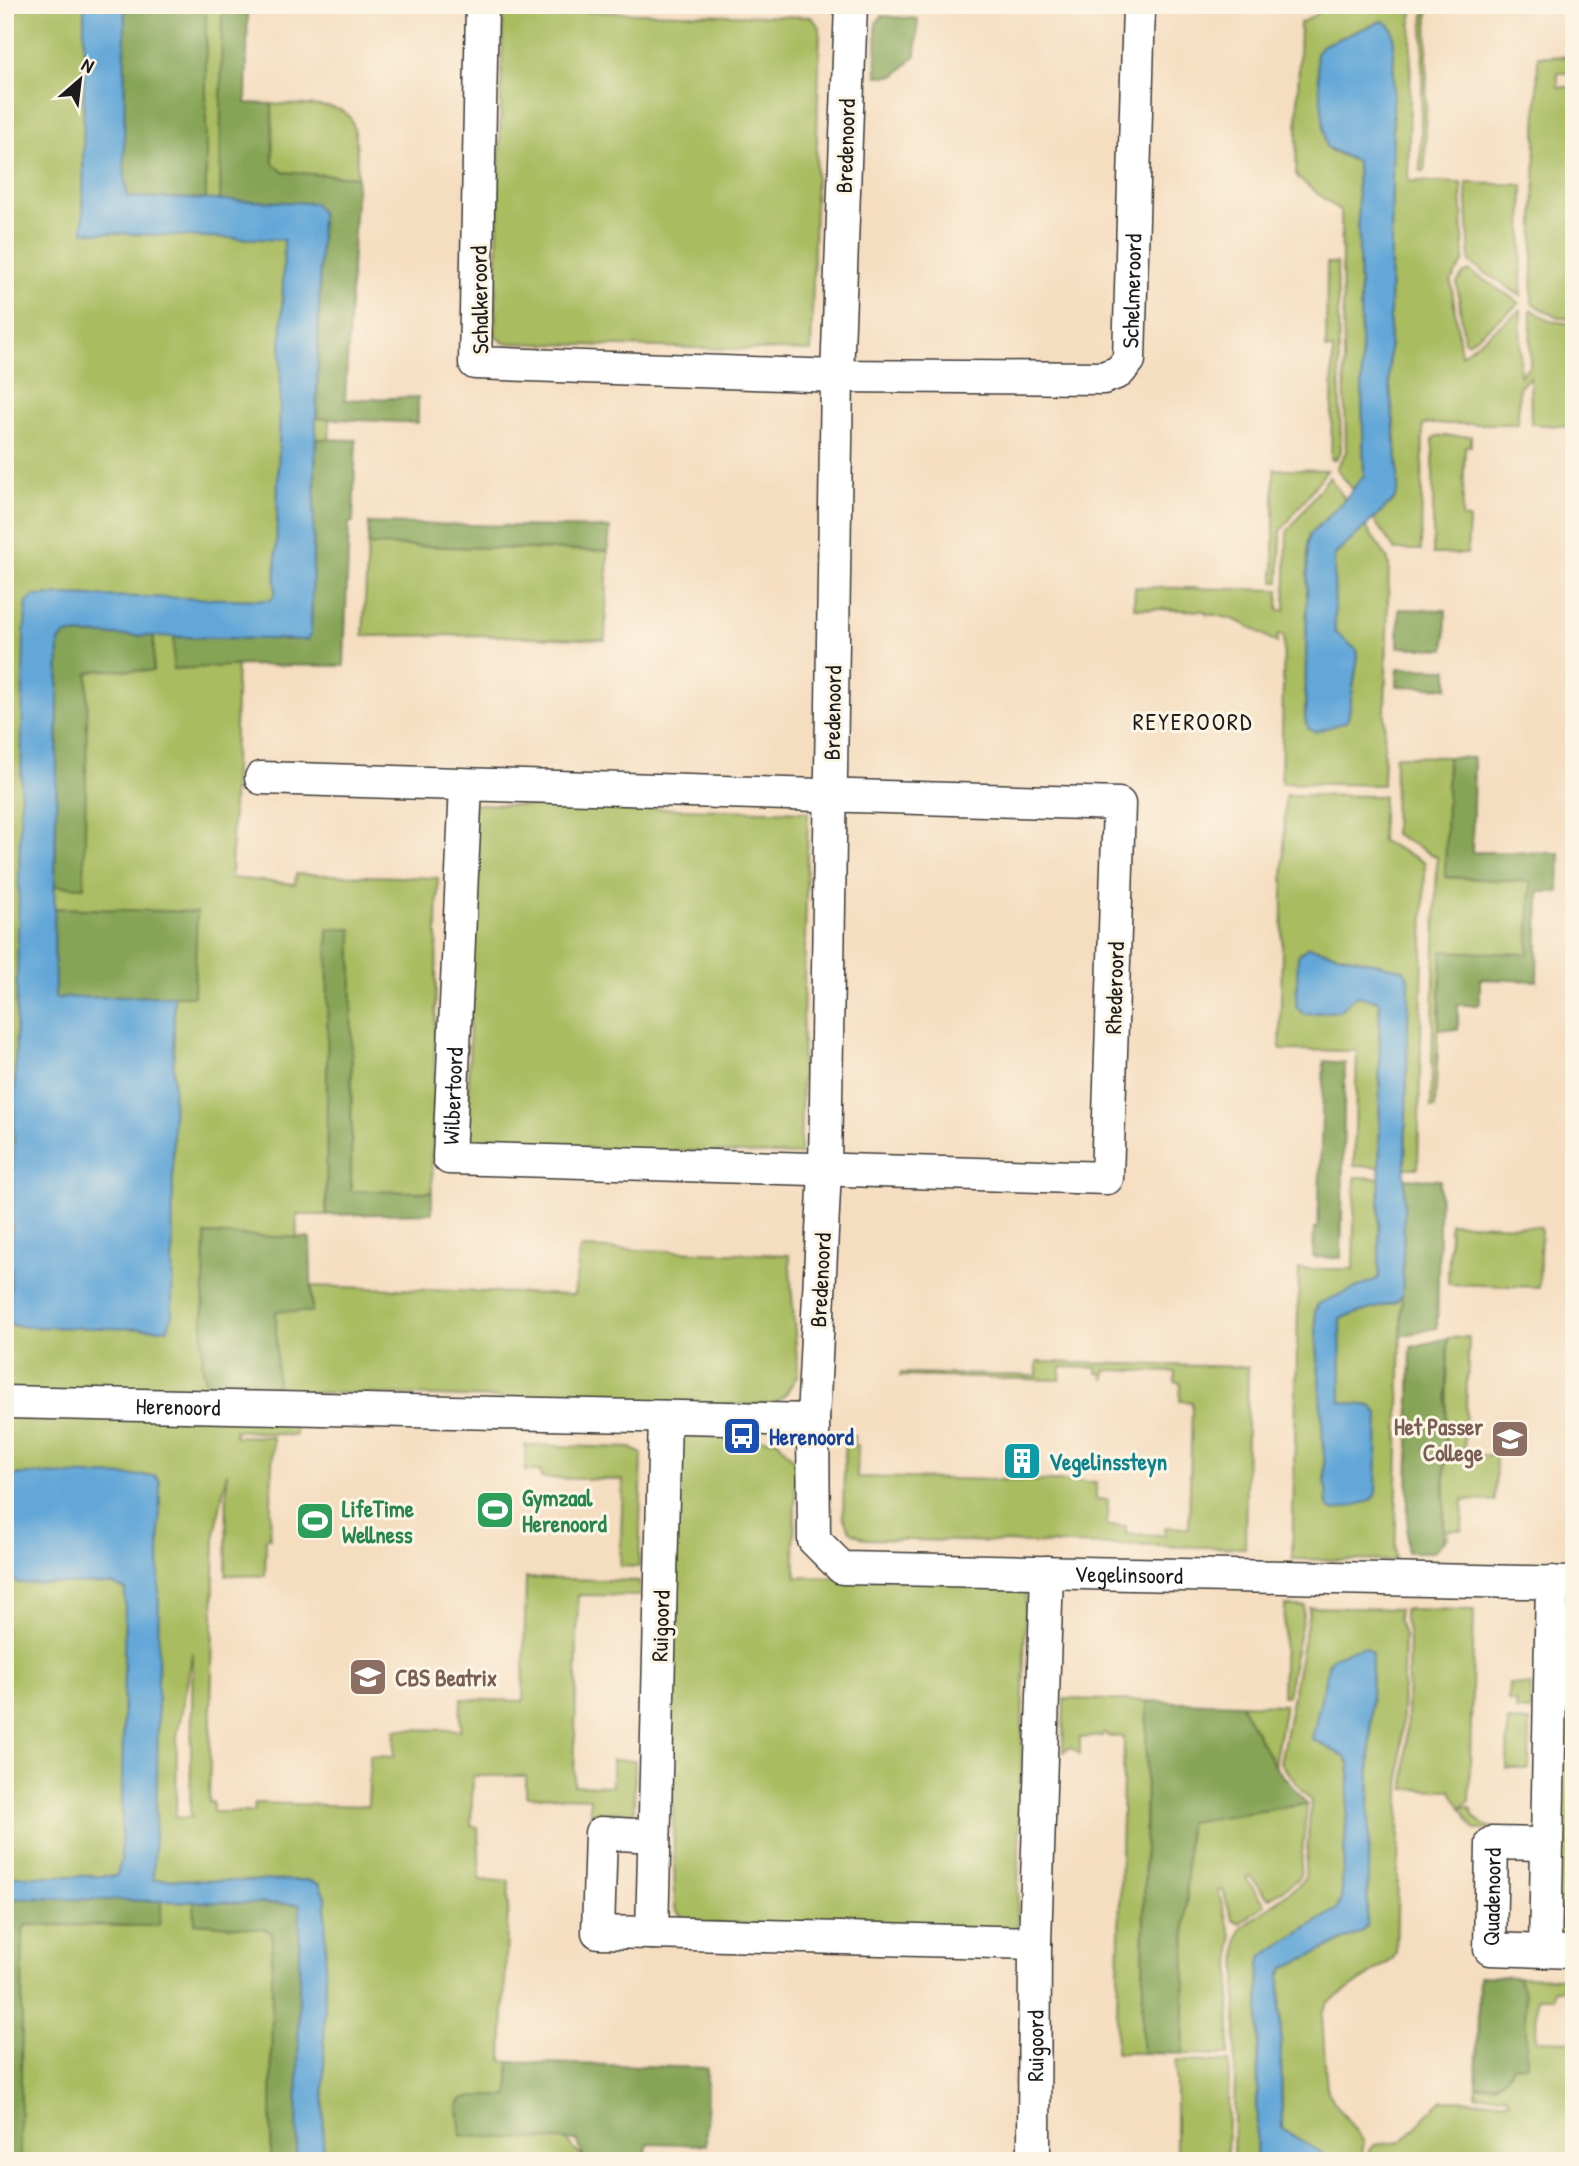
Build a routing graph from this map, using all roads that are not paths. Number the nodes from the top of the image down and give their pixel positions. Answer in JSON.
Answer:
{"nodes":[{"id":1,"x":482,"y":5,"type":"edge"},
{"id":2,"x":851,"y":5,"type":"edge"},
{"id":3,"x":1139,"y":5,"type":"edge"},
{"id":4,"x":837,"y":376,"type":"junction"},
{"id":5,"x":261,"y":778,"type":"dead end"},
{"id":6,"x":467,"y":785,"type":"junction"},
{"id":7,"x":831,"y":795,"type":"junction"},
{"id":8,"x":825,"y":1169,"type":"junction"},
{"id":9,"x":5,"y":1402,"type":"edge"},
{"id":10,"x":665,"y":1417,"type":"junction"},
{"id":11,"x":813,"y":1420,"type":"junction"},
{"id":12,"x":1047,"y":1572,"type":"junction"},
{"id":13,"x":1563,"y":1583,"type":"edge"},
{"id":14,"x":654,"y":1836,"type":"junction"},
{"id":15,"x":1546,"y":1844,"type":"junction"},
{"id":16,"x":652,"y":1933,"type":"junction"},
{"id":17,"x":1035,"y":1943,"type":"junction"},
{"id":18,"x":1560,"y":1951,"type":"edge"},
{"id":19,"x":1034,"y":2149,"type":"dead end"}],
"edges":[{"from":1,"to":4,"type":"street","name":"Schalkeroord"},
{"from":2,"to":4,"type":"street","name":"Bredenoord"},
{"from":3,"to":4,"type":"street","name":"Schelmeroord"},
{"from":4,"to":7,"type":"street","name":"Bredenoord"},
{"from":5,"to":6,"type":"street"},
{"from":6,"to":7,"type":"street"},
{"from":6,"to":8,"type":"street","name":"Wilbertoord"},
{"from":7,"to":8,"type":"street","name":"Bredenoord"},
{"from":7,"to":8,"type":"street","name":"Rhederoord"},
{"from":8,"to":11,"type":"street","name":"Bredenoord"},
{"from":9,"to":10,"type":"street","name":"Herenoord"},
{"from":10,"to":11,"type":"street","name":"Herenoord"},
{"from":10,"to":14,"type":"street","name":"Ruigoord"},
{"from":11,"to":12,"type":"street","name":"Vegelinsoord"},
{"from":12,"to":13,"type":"street","name":"Vegelinsoord"},
{"from":12,"to":17,"type":"street","name":"Ruigoord"},
{"from":13,"to":15,"type":"street","name":"Quadenoord"},
{"from":14,"to":16,"type":"street","name":"Ruigoord"},
{"from":14,"to":16,"type":"street"},
{"from":15,"to":18,"type":"street","name":"Quadenoord"},
{"from":15,"to":18,"type":"street","name":"Quadenoord"},
{"from":16,"to":17,"type":"street"},
{"from":17,"to":19,"type":"street","name":"Ruigoord"}]}
